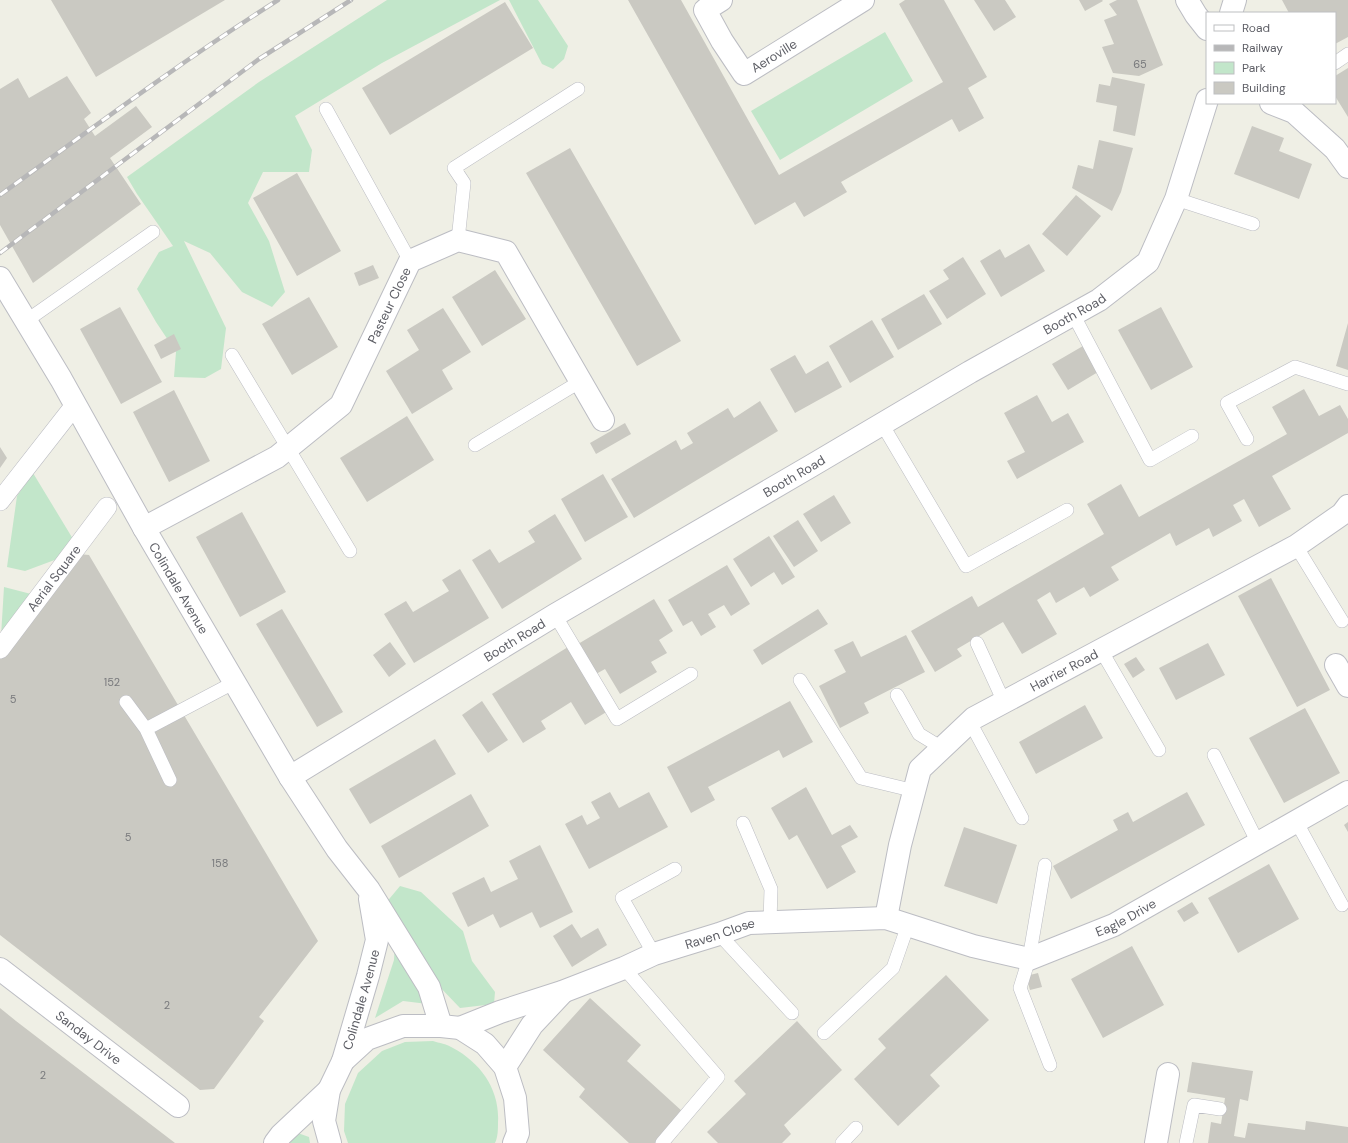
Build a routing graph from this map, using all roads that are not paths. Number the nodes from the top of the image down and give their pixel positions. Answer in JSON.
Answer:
{"nodes":[{"id":1,"x":721,"y":0,"type":"edge"},
{"id":2,"x":864,"y":0,"type":"edge"},
{"id":3,"x":1187,"y":0,"type":"edge"},
{"id":4,"x":1235,"y":0,"type":"edge"},
{"id":5,"x":1231,"y":12,"type":"edge"},
{"id":6,"x":1206,"y":28,"type":"edge"},
{"id":7,"x":1348,"y":54,"type":"edge"},
{"id":8,"x":1336,"y":62,"type":"edge"},
{"id":9,"x":578,"y":89,"type":"dead end"},
{"id":10,"x":1206,"y":103,"type":"edge"},
{"id":11,"x":1276,"y":104,"type":"edge"},
{"id":12,"x":1297,"y":108,"type":"edge"},
{"id":13,"x":326,"y":109,"type":"dead end"},
{"id":14,"x":1348,"y":167,"type":"edge"},
{"id":15,"x":1176,"y":200,"type":"junction"},
{"id":16,"x":1253,"y":224,"type":"dead end"},
{"id":17,"x":153,"y":232,"type":"dead end"},
{"id":18,"x":458,"y":240,"type":"junction"},
{"id":19,"x":410,"y":261,"type":"junction"},
{"id":20,"x":3,"y":284,"type":"edge"},
{"id":21,"x":1073,"y":314,"type":"junction"},
{"id":22,"x":26,"y":321,"type":"junction"},
{"id":23,"x":232,"y":355,"type":"dead end"},
{"id":24,"x":581,"y":381,"type":"junction"},
{"id":25,"x":1348,"y":384,"type":"edge"},
{"id":26,"x":75,"y":405,"type":"junction"},
{"id":27,"x":603,"y":420,"type":"dead end"},
{"id":28,"x":882,"y":424,"type":"junction"},
{"id":29,"x":1192,"y":436,"type":"dead end"},
{"id":30,"x":1247,"y":439,"type":"dead end"},
{"id":31,"x":475,"y":445,"type":"dead end"},
{"id":32,"x":288,"y":448,"type":"junction"},
{"id":33,"x":0,"y":501,"type":"edge"},
{"id":34,"x":1348,"y":506,"type":"edge"},
{"id":35,"x":107,"y":507,"type":"dead end"},
{"id":36,"x":1067,"y":510,"type":"dead end"},
{"id":37,"x":144,"y":528,"type":"junction"},
{"id":38,"x":1296,"y":546,"type":"junction"},
{"id":39,"x":350,"y":551,"type":"dead end"},
{"id":40,"x":555,"y":615,"type":"junction"},
{"id":41,"x":1342,"y":621,"type":"dead end"},
{"id":42,"x":977,"y":643,"type":"dead end"},
{"id":43,"x":0,"y":649,"type":"edge"},
{"id":44,"x":1101,"y":650,"type":"junction"},
{"id":45,"x":1336,"y":665,"type":"dead end"},
{"id":46,"x":690,"y":674,"type":"dead end"},
{"id":47,"x":800,"y":680,"type":"dead end"},
{"id":48,"x":234,"y":682,"type":"junction"},
{"id":49,"x":1348,"y":686,"type":"edge"},
{"id":50,"x":897,"y":695,"type":"dead end"},
{"id":51,"x":126,"y":702,"type":"dead end"},
{"id":52,"x":1004,"y":702,"type":"junction"},
{"id":53,"x":970,"y":722,"type":"junction"},
{"id":54,"x":146,"y":729,"type":"junction"},
{"id":55,"x":942,"y":748,"type":"junction"},
{"id":56,"x":1159,"y":750,"type":"dead end"},
{"id":57,"x":1214,"y":755,"type":"dead end"},
{"id":58,"x":290,"y":777,"type":"junction"},
{"id":59,"x":170,"y":780,"type":"dead end"},
{"id":60,"x":914,"y":791,"type":"junction"},
{"id":61,"x":1348,"y":792,"type":"edge"},
{"id":62,"x":1022,"y":818,"type":"dead end"},
{"id":63,"x":1296,"y":820,"type":"junction"},
{"id":64,"x":743,"y":823,"type":"dead end"},
{"id":65,"x":1258,"y":843,"type":"junction"},
{"id":66,"x":1045,"y":865,"type":"dead end"},
{"id":67,"x":675,"y":869,"type":"dead end"},
{"id":68,"x":369,"y":890,"type":"junction"},
{"id":69,"x":1342,"y":905,"type":"dead end"},
{"id":70,"x":886,"y":918,"type":"junction"},
{"id":71,"x":770,"y":922,"type":"junction"},
{"id":72,"x":908,"y":925,"type":"junction"},
{"id":73,"x":719,"y":934,"type":"junction"},
{"id":74,"x":654,"y":954,"type":"junction"},
{"id":75,"x":1029,"y":959,"type":"junction"},
{"id":76,"x":624,"y":968,"type":"junction"},
{"id":77,"x":0,"y":969,"type":"edge"},
{"id":78,"x":562,"y":992,"type":"junction"},
{"id":79,"x":792,"y":1013,"type":"dead end"},
{"id":80,"x":450,"y":1027,"type":"junction"},
{"id":81,"x":824,"y":1033,"type":"dead end"},
{"id":82,"x":343,"y":1061,"type":"junction"},
{"id":83,"x":1050,"y":1065,"type":"dead end"},
{"id":84,"x":505,"y":1067,"type":"junction"},
{"id":85,"x":1168,"y":1074,"type":"dead end"},
{"id":86,"x":329,"y":1090,"type":"junction"},
{"id":87,"x":178,"y":1106,"type":"dead end"},
{"id":88,"x":1220,"y":1110,"type":"dead end"},
{"id":89,"x":856,"y":1128,"type":"dead end"},
{"id":90,"x":518,"y":1140,"type":"edge"},
{"id":91,"x":275,"y":1143,"type":"edge"},
{"id":92,"x":330,"y":1143,"type":"edge"},
{"id":93,"x":662,"y":1143,"type":"edge"},
{"id":94,"x":842,"y":1143,"type":"edge"},
{"id":95,"x":1156,"y":1143,"type":"edge"},
{"id":96,"x":1186,"y":1143,"type":"edge"}],
"edges":[{"from":1,"to":2,"type":"street","name":"Aeroville"},
{"from":3,"to":6,"type":"street"},
{"from":4,"to":5,"type":"street"},
{"from":7,"to":8,"type":"lane"},
{"from":9,"to":18,"type":"lane"},
{"from":10,"to":15,"type":"street","name":"Booth Road"},
{"from":11,"to":12,"type":"street"},
{"from":12,"to":14,"type":"street"},
{"from":13,"to":19,"type":"lane"},
{"from":15,"to":16,"type":"lane"},
{"from":15,"to":21,"type":"street","name":"Booth Road"},
{"from":17,"to":22,"type":"lane"},
{"from":18,"to":19,"type":"street","name":"Pasteur Close"},
{"from":18,"to":24,"type":"street"},
{"from":19,"to":32,"type":"street","name":"Pasteur Close"},
{"from":20,"to":22,"type":"street","name":"Colindale Avenue"},
{"from":21,"to":28,"type":"street","name":"Booth Road"},
{"from":21,"to":29,"type":"lane"},
{"from":22,"to":26,"type":"street","name":"Colindale Avenue"},
{"from":23,"to":32,"type":"lane"},
{"from":24,"to":27,"type":"street"},
{"from":24,"to":31,"type":"lane"},
{"from":25,"to":30,"type":"lane"},
{"from":26,"to":33,"type":"street"},
{"from":26,"to":37,"type":"street","name":"Colindale Avenue"},
{"from":28,"to":36,"type":"lane"},
{"from":28,"to":40,"type":"street","name":"Booth Road"},
{"from":32,"to":37,"type":"street","name":"Pasteur Close"},
{"from":32,"to":39,"type":"lane"},
{"from":34,"to":38,"type":"street","name":"Harrier Road"},
{"from":35,"to":43,"type":"street","name":"Aerial Square"},
{"from":37,"to":48,"type":"street","name":"Colindale Avenue"},
{"from":38,"to":41,"type":"lane"},
{"from":38,"to":44,"type":"street","name":"Harrier Road"},
{"from":40,"to":46,"type":"lane"},
{"from":40,"to":58,"type":"street","name":"Booth Road"},
{"from":42,"to":52,"type":"lane"},
{"from":44,"to":52,"type":"street","name":"Harrier Road"},
{"from":44,"to":56,"type":"lane"},
{"from":45,"to":49,"type":"street"},
{"from":47,"to":60,"type":"lane"},
{"from":48,"to":54,"type":"lane"},
{"from":48,"to":58,"type":"street","name":"Colindale Avenue"},
{"from":50,"to":55,"type":"lane"},
{"from":51,"to":54,"type":"lane"},
{"from":52,"to":53,"type":"street","name":"Harrier Road"},
{"from":53,"to":55,"type":"street","name":"Harrier Road"},
{"from":53,"to":62,"type":"lane"},
{"from":54,"to":59,"type":"lane"},
{"from":55,"to":60,"type":"street","name":"Harrier Road"},
{"from":57,"to":65,"type":"lane"},
{"from":58,"to":68,"type":"street","name":"Colindale Avenue"},
{"from":60,"to":70,"type":"street","name":"Harrier Road"},
{"from":61,"to":63,"type":"street","name":"Eagle Drive"},
{"from":63,"to":65,"type":"street","name":"Eagle Drive"},
{"from":63,"to":69,"type":"lane"},
{"from":64,"to":71,"type":"lane"},
{"from":65,"to":75,"type":"street","name":"Eagle Drive"},
{"from":66,"to":75,"type":"lane"},
{"from":67,"to":74,"type":"lane"},
{"from":68,"to":80,"type":"street","name":"Colindale Avenue"},
{"from":68,"to":82,"type":"street","name":"Colindale Avenue"},
{"from":70,"to":71,"type":"street","name":"Raven Close"},
{"from":70,"to":72,"type":"street"},
{"from":71,"to":73,"type":"street","name":"Raven Close"},
{"from":72,"to":75,"type":"street"},
{"from":72,"to":81,"type":"lane"},
{"from":73,"to":74,"type":"street","name":"Raven Close"},
{"from":73,"to":79,"type":"lane"},
{"from":74,"to":76,"type":"street","name":"Raven Close"},
{"from":75,"to":83,"type":"lane"},
{"from":76,"to":78,"type":"street","name":"Raven Close"},
{"from":76,"to":93,"type":"lane"},
{"from":77,"to":87,"type":"street","name":"Sanday Drive"},
{"from":78,"to":80,"type":"street","name":"Raven Close"},
{"from":78,"to":84,"type":"street","name":"Raven Close"},
{"from":80,"to":82,"type":"street"},
{"from":80,"to":84,"type":"street"},
{"from":82,"to":86,"type":"street"},
{"from":84,"to":90,"type":"street"},
{"from":85,"to":95,"type":"street"},
{"from":86,"to":91,"type":"street"},
{"from":86,"to":92,"type":"street"},
{"from":88,"to":96,"type":"lane"},
{"from":89,"to":94,"type":"lane"}]}
